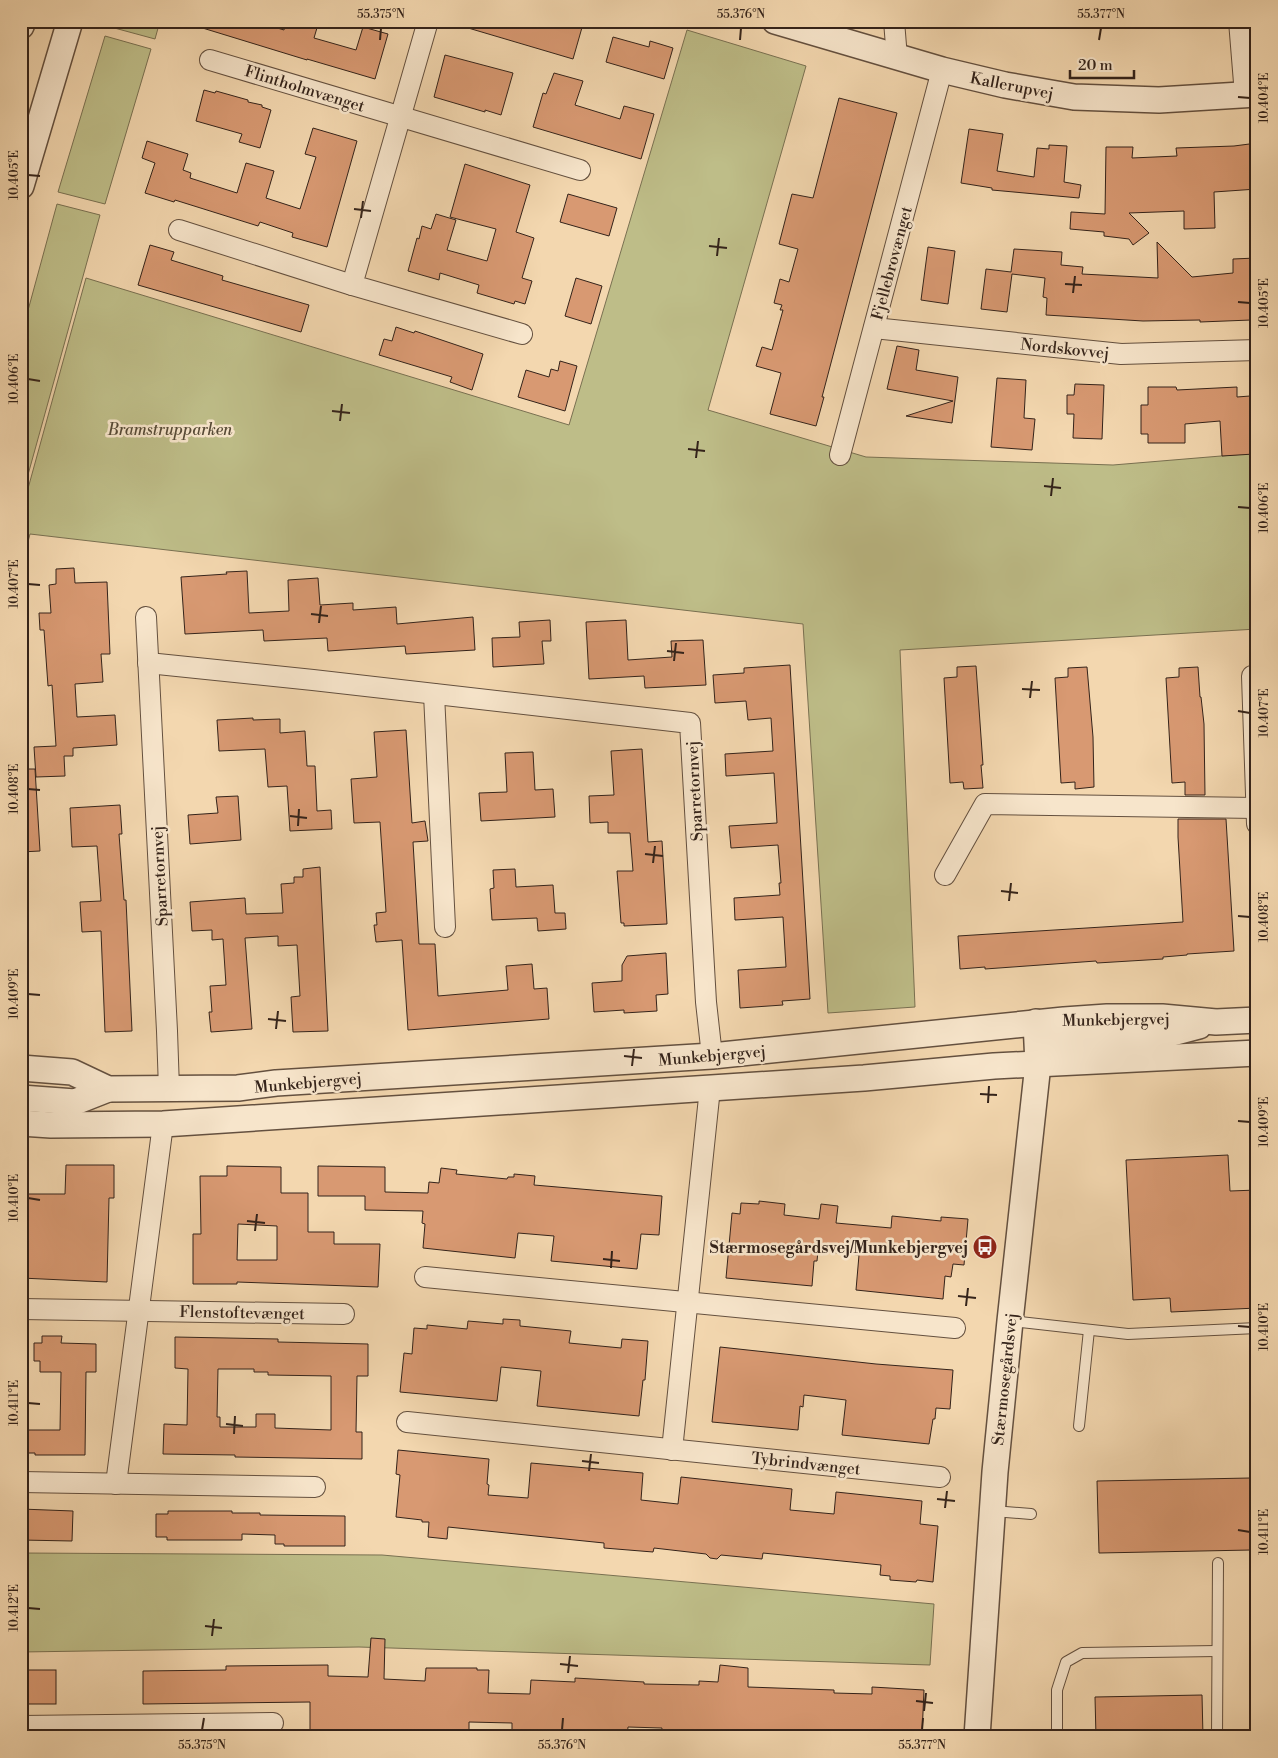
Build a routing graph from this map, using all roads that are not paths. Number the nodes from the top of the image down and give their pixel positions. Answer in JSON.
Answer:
{"nodes":[{"id":1,"x":23,"y":21,"type":"edge"},
{"id":2,"x":70,"y":21,"type":"edge"},
{"id":3,"x":428,"y":21,"type":"edge"},
{"id":4,"x":775,"y":21,"type":"edge"},
{"id":5,"x":894,"y":21,"type":"edge"},
{"id":6,"x":1239,"y":21,"type":"edge"},
{"id":7,"x":21,"y":26,"type":"edge"},
{"id":8,"x":898,"y":58,"type":"junction"},
{"id":9,"x":210,"y":60,"type":"dead end"},
{"id":10,"x":942,"y":70,"type":"junction"},
{"id":11,"x":1251,"y":94,"type":"edge"},
{"id":12,"x":400,"y":118,"type":"junction"},
{"id":13,"x":580,"y":170,"type":"dead end"},
{"id":14,"x":21,"y":186,"type":"edge"},
{"id":15,"x":179,"y":230,"type":"dead end"},
{"id":16,"x":352,"y":285,"type":"junction"},
{"id":17,"x":874,"y":328,"type":"junction"},
{"id":18,"x":522,"y":334,"type":"dead end"},
{"id":19,"x":1257,"y":350,"type":"edge"},
{"id":20,"x":840,"y":455,"type":"dead end"},
{"id":21,"x":146,"y":617,"type":"dead end"},
{"id":22,"x":148,"y":663,"type":"junction"},
{"id":23,"x":1252,"y":676,"type":"dead end"},
{"id":24,"x":434,"y":694,"type":"junction"},
{"id":25,"x":1256,"y":816,"type":"edge"},
{"id":26,"x":945,"y":875,"type":"dead end"},
{"id":27,"x":446,"y":927,"type":"dead end"},
{"id":28,"x":1257,"y":1020,"type":"edge"},
{"id":29,"x":1036,"y":1022,"type":"junction"},
{"id":30,"x":1216,"y":1022,"type":"junction"},
{"id":31,"x":1257,"y":1053,"type":"edge"},
{"id":32,"x":712,"y":1056,"type":"junction"},
{"id":33,"x":1038,"y":1064,"type":"junction"},
{"id":34,"x":21,"y":1068,"type":"edge"},
{"id":35,"x":710,"y":1088,"type":"junction"},
{"id":36,"x":108,"y":1089,"type":"junction"},
{"id":37,"x":169,"y":1089,"type":"junction"},
{"id":38,"x":21,"y":1098,"type":"edge"},
{"id":39,"x":21,"y":1123,"type":"edge"},
{"id":40,"x":163,"y":1124,"type":"junction"},
{"id":41,"x":425,"y":1277,"type":"dead end"},
{"id":42,"x":688,"y":1302,"type":"junction"},
{"id":43,"x":21,"y":1309,"type":"edge"},
{"id":44,"x":139,"y":1310,"type":"junction"},
{"id":45,"x":344,"y":1314,"type":"dead end"},
{"id":46,"x":1010,"y":1321,"type":"junction"},
{"id":47,"x":955,"y":1328,"type":"dead end"},
{"id":48,"x":1257,"y":1328,"type":"edge"},
{"id":49,"x":1089,"y":1330,"type":"junction"},
{"id":50,"x":407,"y":1422,"type":"dead end"},
{"id":51,"x":1079,"y":1426,"type":"dead end"},
{"id":52,"x":672,"y":1450,"type":"junction"},
{"id":53,"x":940,"y":1476,"type":"dead end"},
{"id":54,"x":21,"y":1482,"type":"edge"},
{"id":55,"x":116,"y":1484,"type":"junction"},
{"id":56,"x":316,"y":1487,"type":"dead end"},
{"id":57,"x":992,"y":1511,"type":"junction"},
{"id":58,"x":1031,"y":1514,"type":"dead end"},
{"id":59,"x":1218,"y":1563,"type":"dead end"},
{"id":60,"x":1217,"y":1651,"type":"junction"},
{"id":61,"x":273,"y":1723,"type":"dead end"},
{"id":62,"x":21,"y":1726,"type":"edge"},
{"id":63,"x":91,"y":1731,"type":"edge"},
{"id":64,"x":977,"y":1737,"type":"edge"},
{"id":65,"x":1057,"y":1737,"type":"edge"},
{"id":66,"x":1217,"y":1737,"type":"edge"}],
"edges":[{"from":1,"to":7,"type":"street"},
{"from":2,"to":14,"type":"street"},
{"from":3,"to":12,"type":"street"},
{"from":4,"to":8,"type":"street","name":"Kallerupvej"},
{"from":5,"to":8,"type":"street"},
{"from":6,"to":11,"type":"street"},
{"from":8,"to":10,"type":"street","name":"Kallerupvej"},
{"from":9,"to":12,"type":"street","name":"Flintholmvænget"},
{"from":10,"to":11,"type":"street","name":"Kallerupvej"},
{"from":10,"to":17,"type":"street","name":"Fjellebrovænget"},
{"from":12,"to":13,"type":"street","name":"Flintholmvænget"},
{"from":12,"to":16,"type":"street"},
{"from":15,"to":16,"type":"street"},
{"from":16,"to":18,"type":"street"},
{"from":17,"to":19,"type":"street","name":"Nordskovvej"},
{"from":17,"to":20,"type":"street","name":"Fjellebrovænget"},
{"from":21,"to":22,"type":"street","name":"Sparretornvej"},
{"from":22,"to":24,"type":"street","name":"Sparretornvej"},
{"from":22,"to":37,"type":"street","name":"Sparretornvej"},
{"from":23,"to":25,"type":"street"},
{"from":24,"to":27,"type":"street"},
{"from":24,"to":32,"type":"street","name":"Sparretornvej"},
{"from":25,"to":26,"type":"street"},
{"from":28,"to":30,"type":"street","name":"Munkebjergvej"},
{"from":29,"to":30,"type":"street","name":"Munkebjergvej"},
{"from":29,"to":32,"type":"street","name":"Munkebjergvej"},
{"from":29,"to":33,"type":"street","name":"Stærmosegårdsvej"},
{"from":30,"to":33,"type":"street"},
{"from":31,"to":33,"type":"street","name":"Munkebjergvej"},
{"from":32,"to":37,"type":"street","name":"Munkebjergvej"},
{"from":33,"to":35,"type":"street","name":"Munkebjergvej"},
{"from":33,"to":46,"type":"street","name":"Stærmosegårdsvej"},
{"from":34,"to":36,"type":"street","name":"Munkebjergvej"},
{"from":35,"to":40,"type":"street","name":"Munkebjergvej"},
{"from":35,"to":42,"type":"street"},
{"from":36,"to":37,"type":"street","name":"Munkebjergvej"},
{"from":36,"to":38,"type":"street"},
{"from":39,"to":40,"type":"street","name":"Munkebjergvej"},
{"from":40,"to":44,"type":"street"},
{"from":41,"to":42,"type":"street"},
{"from":42,"to":47,"type":"street"},
{"from":42,"to":52,"type":"street"},
{"from":43,"to":44,"type":"street","name":"Flenstoftevænget"},
{"from":44,"to":45,"type":"street","name":"Flenstoftevænget"},
{"from":44,"to":55,"type":"street"},
{"from":46,"to":49,"type":"lane"},
{"from":46,"to":57,"type":"street","name":"Stærmosegårdsvej"},
{"from":48,"to":49,"type":"lane"},
{"from":49,"to":51,"type":"lane"},
{"from":50,"to":52,"type":"street","name":"Tybrindvænget"},
{"from":52,"to":53,"type":"street","name":"Tybrindvænget"},
{"from":54,"to":55,"type":"street"},
{"from":55,"to":56,"type":"street"},
{"from":57,"to":58,"type":"lane"},
{"from":57,"to":64,"type":"street","name":"Stærmosegårdsvej"},
{"from":59,"to":60,"type":"lane"},
{"from":60,"to":65,"type":"lane"},
{"from":60,"to":66,"type":"lane"},
{"from":61,"to":63,"type":"street"},
{"from":62,"to":63,"type":"street"}]}
